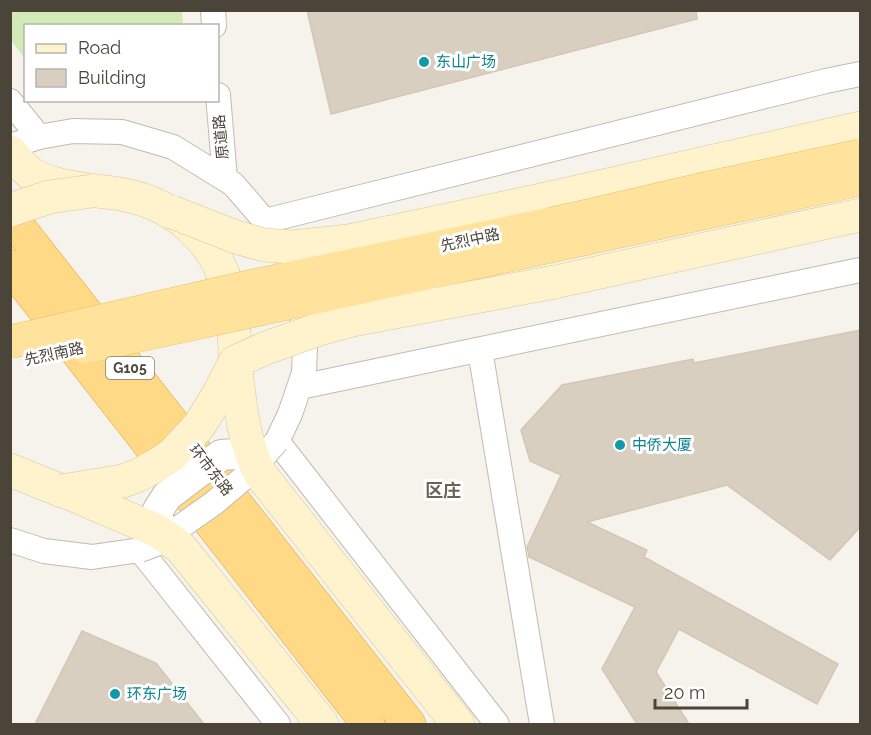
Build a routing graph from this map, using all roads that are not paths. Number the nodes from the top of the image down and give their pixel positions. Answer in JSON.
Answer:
{"nodes":[{"id":1,"x":861,"y":74,"type":"edge"},
{"id":2,"x":10,"y":101,"type":"edge"},
{"id":3,"x":219,"y":102,"type":"edge"},
{"id":4,"x":861,"y":128,"type":"edge"},
{"id":5,"x":39,"y":136,"type":"junction"},
{"id":6,"x":10,"y":146,"type":"edge"},
{"id":7,"x":10,"y":152,"type":"edge"},
{"id":8,"x":861,"y":156,"type":"edge"},
{"id":9,"x":225,"y":179,"type":"junction"},
{"id":10,"x":861,"y":179,"type":"edge"},
{"id":11,"x":92,"y":191,"type":"junction"},
{"id":12,"x":10,"y":210,"type":"edge"},
{"id":13,"x":172,"y":212,"type":"junction"},
{"id":14,"x":861,"y":214,"type":"edge"},
{"id":15,"x":10,"y":216,"type":"edge"},
{"id":16,"x":265,"y":221,"type":"junction"},
{"id":17,"x":10,"y":266,"type":"edge"},
{"id":18,"x":861,"y":270,"type":"edge"},
{"id":19,"x":88,"y":335,"type":"junction"},
{"id":20,"x":10,"y":342,"type":"edge"},
{"id":21,"x":480,"y":350,"type":"junction"},
{"id":22,"x":235,"y":362,"type":"junction"},
{"id":23,"x":10,"y":363,"type":"edge"},
{"id":24,"x":300,"y":387,"type":"junction"},
{"id":25,"x":264,"y":449,"type":"junction"},
{"id":26,"x":10,"y":470,"type":"edge"},
{"id":27,"x":62,"y":491,"type":"junction"},
{"id":28,"x":10,"y":540,"type":"edge"},
{"id":29,"x":149,"y":541,"type":"junction"},
{"id":30,"x":313,"y":712,"type":"edge"},
{"id":31,"x":278,"y":724,"type":"edge"},
{"id":32,"x":368,"y":724,"type":"edge"},
{"id":33,"x":409,"y":724,"type":"edge"},
{"id":34,"x":458,"y":724,"type":"edge"},
{"id":35,"x":497,"y":724,"type":"edge"},
{"id":36,"x":542,"y":724,"type":"edge"}],
"edges":[{"from":1,"to":16,"type":"street"},
{"from":2,"to":5,"type":"street"},
{"from":3,"to":9,"type":"street","name":"原道路"},
{"from":4,"to":13,"type":"main road","bridge":true},
{"from":5,"to":6,"type":"street"},
{"from":5,"to":9,"type":"street"},
{"from":7,"to":11,"type":"main road"},
{"from":8,"to":19,"type":"main road","name":"先烈中路","bridge":true},
{"from":9,"to":16,"type":"street"},
{"from":10,"to":19,"type":"main road","name":"先烈中路","bridge":true},
{"from":11,"to":12,"type":"main road","bridge":true},
{"from":11,"to":13,"type":"main road"},
{"from":13,"to":22,"type":"main road","bridge":true},
{"from":14,"to":22,"type":"main road","bridge":true},
{"from":15,"to":33,"type":"highway","name":"环市东路","number":"G105"},
{"from":16,"to":24,"type":"street","bridge":true},
{"from":17,"to":32,"type":"highway","number":"G105"},
{"from":18,"to":21,"type":"street"},
{"from":19,"to":20,"type":"main road","name":"先烈南路","bridge":true},
{"from":19,"to":23,"type":"main road","name":"先烈南路","bridge":true},
{"from":21,"to":24,"type":"street"},
{"from":21,"to":36,"type":"street"},
{"from":22,"to":25,"type":"main road","bridge":true},
{"from":22,"to":27,"type":"main road","bridge":true},
{"from":24,"to":25,"type":"street"},
{"from":25,"to":29,"type":"street","bridge":true},
{"from":25,"to":34,"type":"main road","bridge":true},
{"from":25,"to":35,"type":"street"},
{"from":26,"to":27,"type":"main road"},
{"from":27,"to":29,"type":"main road","bridge":true},
{"from":28,"to":29,"type":"street"},
{"from":29,"to":30,"type":"main road","bridge":true},
{"from":29,"to":31,"type":"street"}]}
